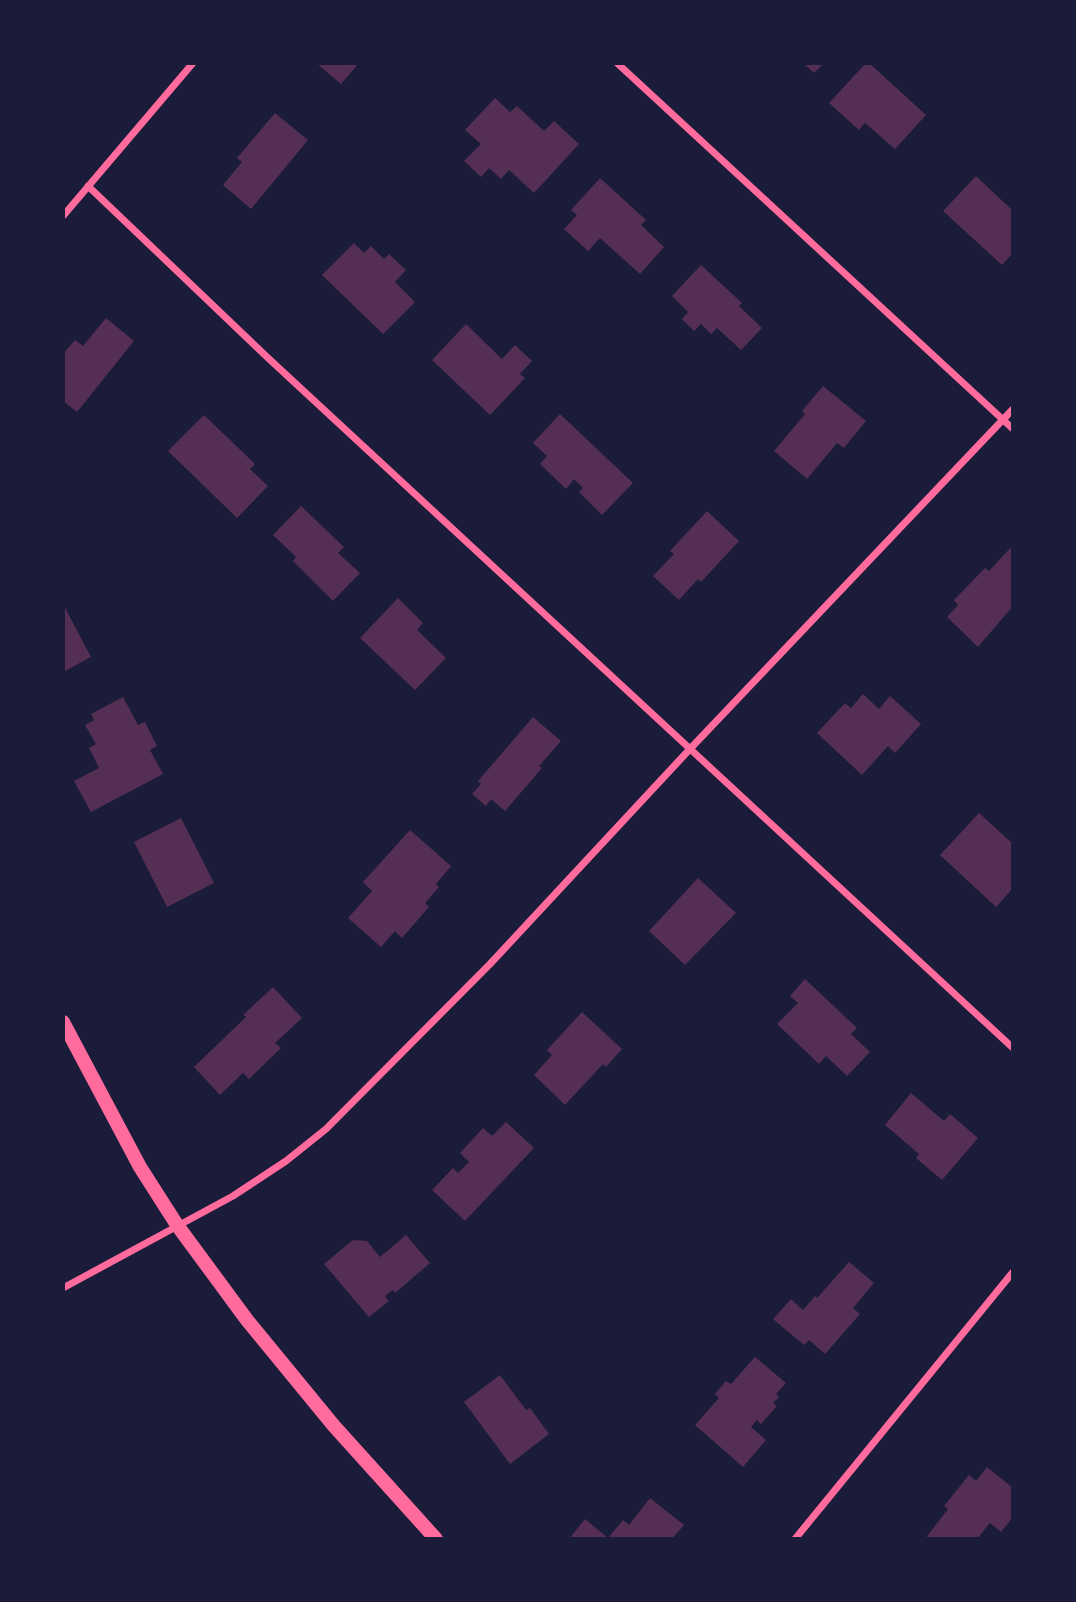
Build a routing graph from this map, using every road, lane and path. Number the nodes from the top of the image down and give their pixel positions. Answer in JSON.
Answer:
{"nodes":[{"id":1,"x":193,"y":63,"type":"edge"},
{"id":2,"x":617,"y":63,"type":"edge"},
{"id":3,"x":88,"y":186,"type":"junction"},
{"id":4,"x":63,"y":216,"type":"edge"},
{"id":5,"x":1013,"y":408,"type":"edge"},
{"id":6,"x":1003,"y":419,"type":"junction"},
{"id":7,"x":1013,"y":429,"type":"edge"},
{"id":8,"x":689,"y":750,"type":"junction"},
{"id":9,"x":63,"y":1022,"type":"edge"},
{"id":10,"x":1013,"y":1048,"type":"edge"},
{"id":11,"x":177,"y":1225,"type":"junction"},
{"id":12,"x":1013,"y":1272,"type":"edge"},
{"id":13,"x":63,"y":1288,"type":"edge"},
{"id":14,"x":436,"y":1539,"type":"edge"},
{"id":15,"x":795,"y":1539,"type":"edge"}],
"edges":[{"from":1,"to":3,"type":"street"},
{"from":2,"to":6,"type":"street"},
{"from":3,"to":4,"type":"street"},
{"from":3,"to":8,"type":"street"},
{"from":5,"to":6,"type":"street"},
{"from":6,"to":7,"type":"street"},
{"from":6,"to":8,"type":"street"},
{"from":8,"to":10,"type":"street"},
{"from":8,"to":11,"type":"street"},
{"from":9,"to":11,"type":"main road"},
{"from":11,"to":13,"type":"street"},
{"from":11,"to":14,"type":"main road"},
{"from":12,"to":15,"type":"street"}]}
